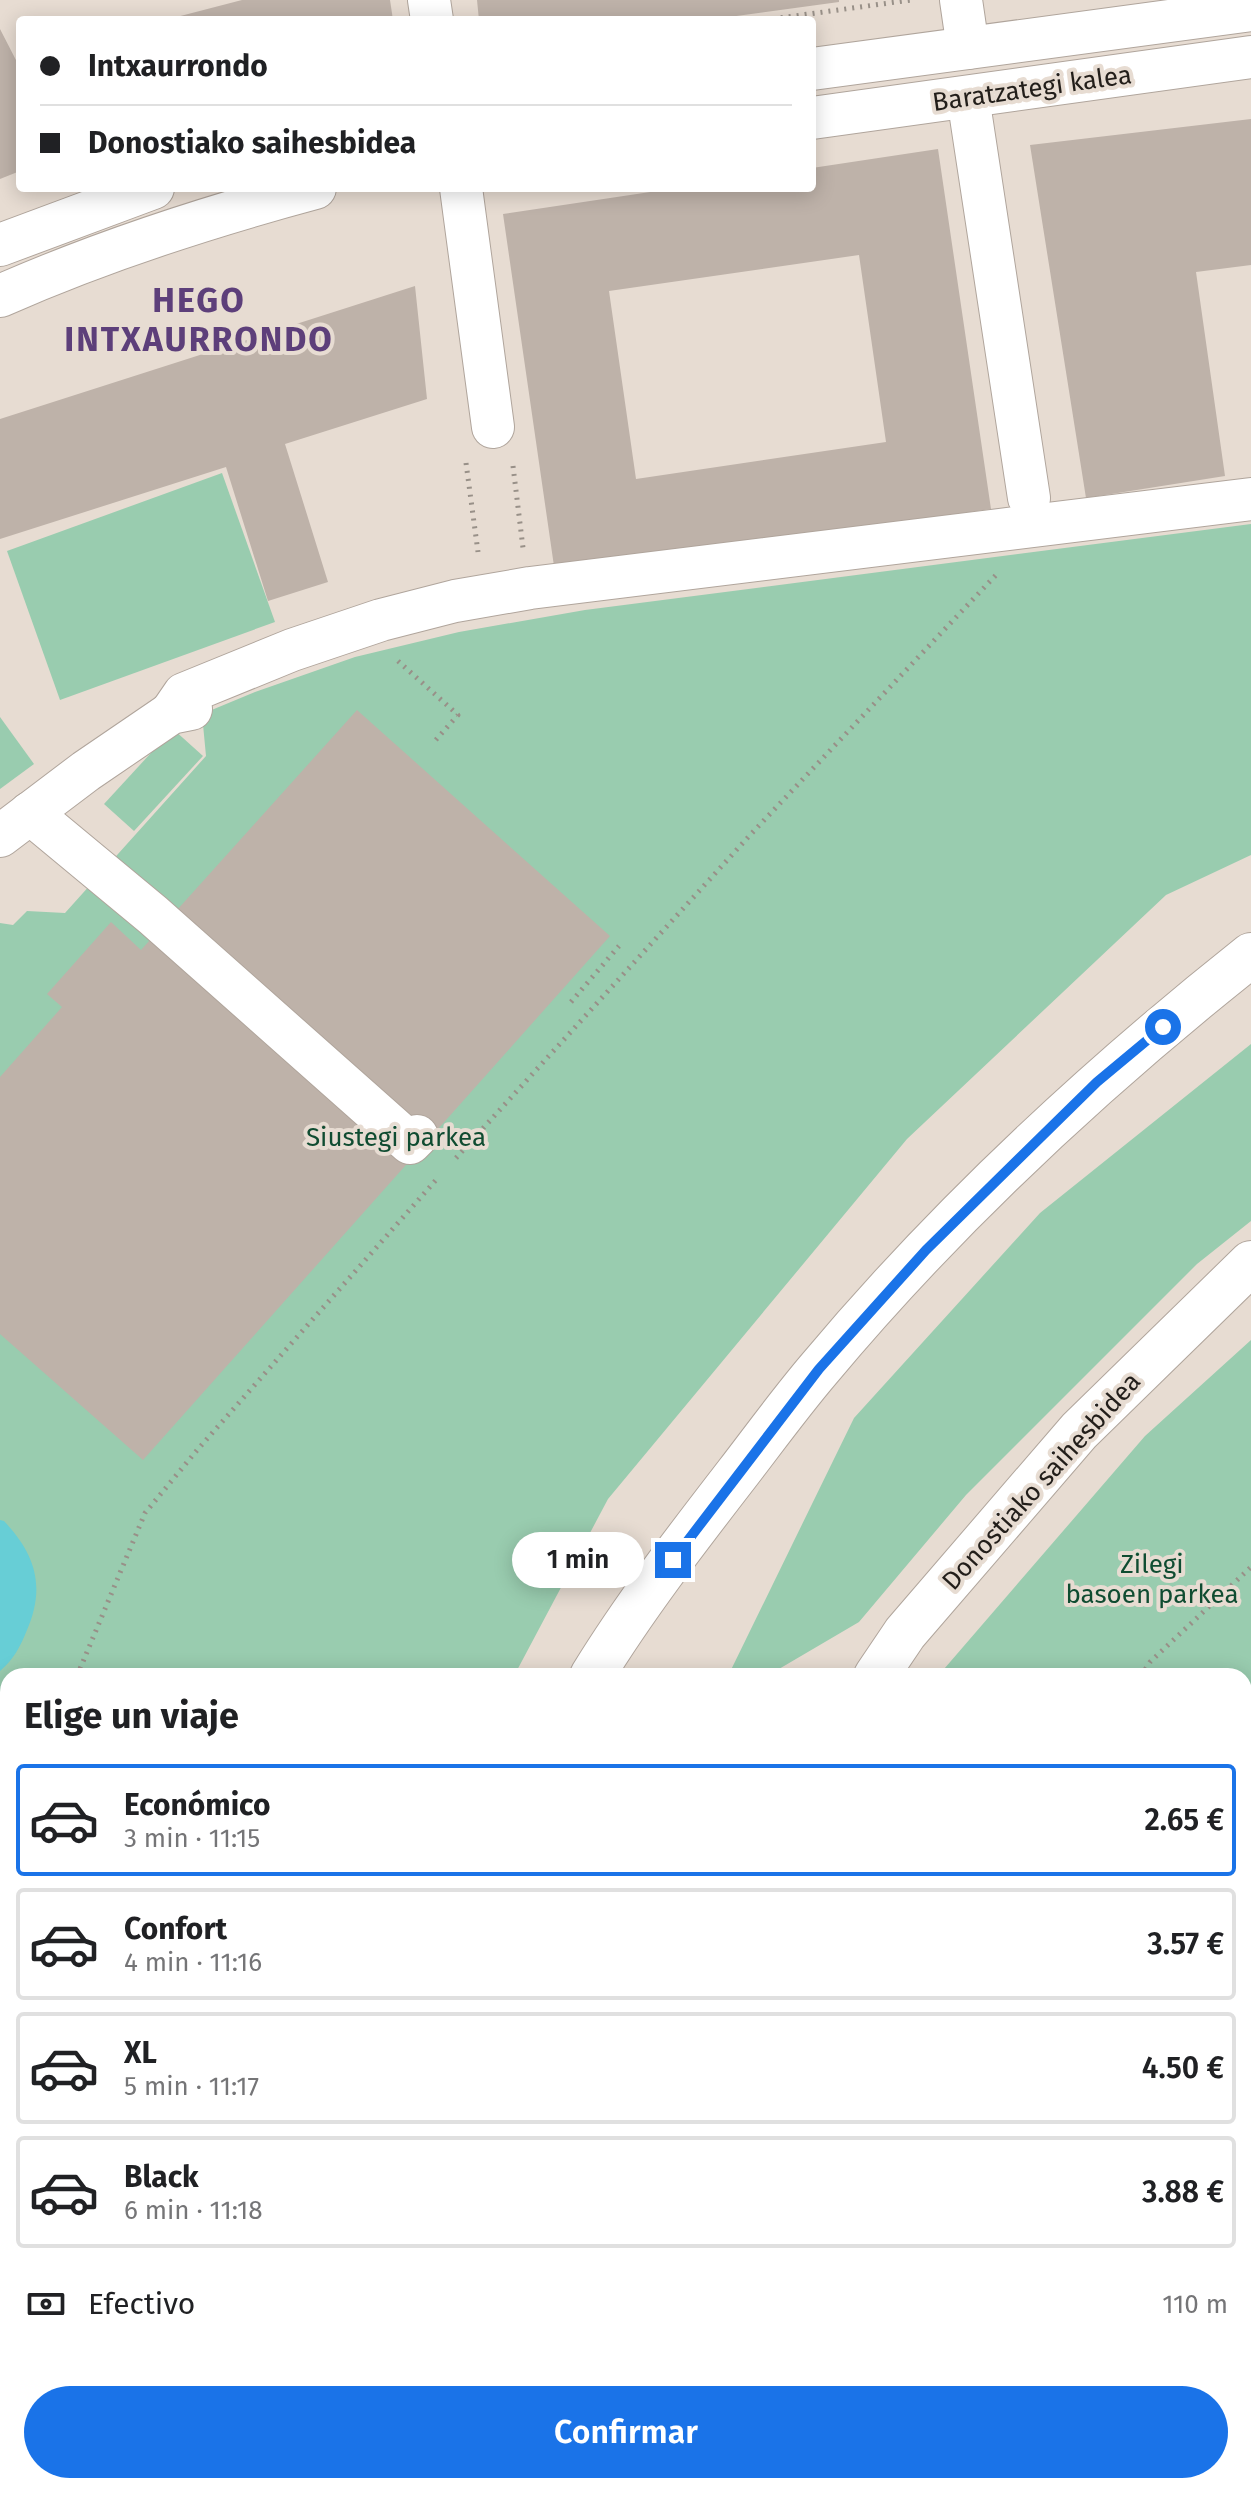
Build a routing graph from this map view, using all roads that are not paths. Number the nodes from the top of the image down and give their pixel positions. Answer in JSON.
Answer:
{"nodes":[{"id":1,"x":961,"y":0,"type":"edge"},
{"id":2,"x":1251,"y":10,"type":"edge"},
{"id":3,"x":968,"y":48,"type":"junction"},
{"id":4,"x":1251,"y":57,"type":"edge"},
{"id":5,"x":816,"y":68,"type":"edge"},
{"id":6,"x":968,"y":97,"type":"junction"},
{"id":7,"x":816,"y":117,"type":"edge"},
{"id":8,"x":142,"y":192,"type":"edge"},
{"id":9,"x":300,"y":192,"type":"edge"},
{"id":10,"x":461,"y":192,"type":"edge"},
{"id":11,"x":0,"y":245,"type":"edge"},
{"id":12,"x":0,"y":296,"type":"edge"},
{"id":13,"x":490,"y":447,"type":"road end"},
{"id":14,"x":1251,"y":499,"type":"edge"},
{"id":15,"x":1029,"y":513,"type":"junction"},
{"id":16,"x":15,"y":824,"type":"edge"},
{"id":17,"x":1251,"y":955,"type":"edge"},
{"id":18,"x":417,"y":1136,"type":"dead end"},
{"id":19,"x":1251,"y":1263,"type":"edge"},
{"id":20,"x":597,"y":1668,"type":"edge"},
{"id":21,"x":881,"y":1668,"type":"edge"}],
"edges":[{"from":1,"to":3,"type":"street"},
{"from":2,"to":3,"type":"street","name":"Baratzategi kalea"},
{"from":3,"to":5,"type":"street","name":"Baratzategi kalea"},
{"from":4,"to":6,"type":"street","name":"Baratzategi kalea"},
{"from":6,"to":7,"type":"street","name":"Baratzategi kalea"},
{"from":6,"to":15,"type":"street"},
{"from":8,"to":11,"type":"street"},
{"from":9,"to":12,"type":"street"},
{"from":10,"to":13,"type":"street"},
{"from":14,"to":15,"type":"street"},
{"from":15,"to":16,"type":"street"},
{"from":16,"to":18,"type":"street"},
{"from":17,"to":20,"type":"highway"},
{"from":19,"to":21,"type":"highway","name":"Donostiako saihesbidea"}]}
